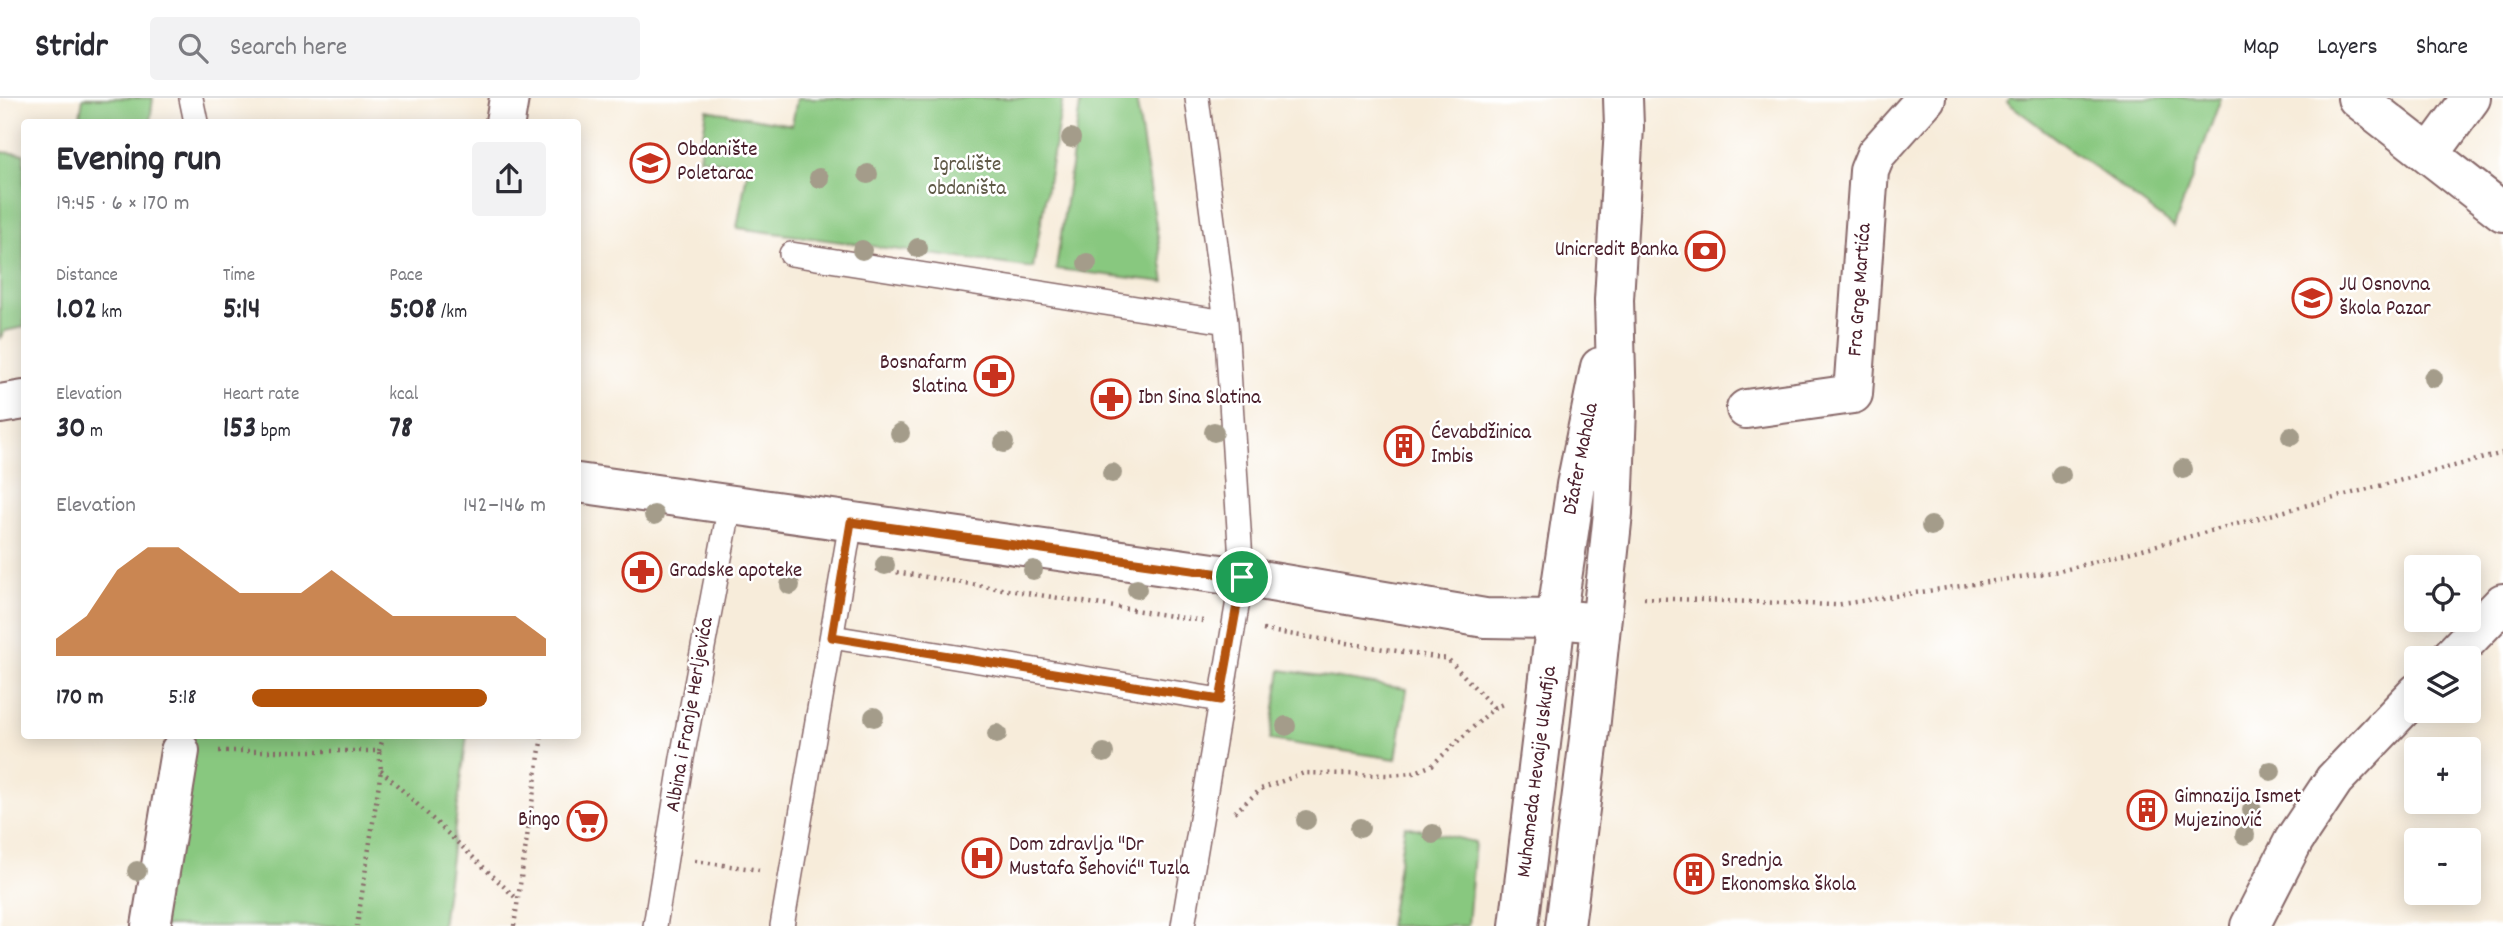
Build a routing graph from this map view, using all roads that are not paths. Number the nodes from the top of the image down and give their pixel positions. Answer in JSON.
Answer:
{"nodes":[{"id":1,"x":191,"y":98,"type":"edge"},
{"id":2,"x":509,"y":98,"type":"edge"},
{"id":3,"x":1197,"y":98,"type":"edge"},
{"id":4,"x":1623,"y":98,"type":"edge"},
{"id":5,"x":1926,"y":98,"type":"edge"},
{"id":6,"x":2357,"y":98,"type":"edge"},
{"id":7,"x":2471,"y":98,"type":"edge"},
{"id":8,"x":195,"y":119,"type":"edge"},
{"id":9,"x":506,"y":119,"type":"edge"},
{"id":10,"x":2430,"y":154,"type":"junction"},
{"id":11,"x":2503,"y":212,"type":"edge"},
{"id":12,"x":791,"y":254,"type":"dead end"},
{"id":13,"x":1614,"y":299,"type":"junction"},
{"id":14,"x":1226,"y":322,"type":"junction"},
{"id":15,"x":21,"y":400,"type":"edge"},
{"id":16,"x":0,"y":404,"type":"edge"},
{"id":17,"x":1746,"y":410,"type":"dead end"},
{"id":18,"x":581,"y":483,"type":"edge"},
{"id":19,"x":730,"y":505,"type":"junction"},
{"id":20,"x":851,"y":522,"type":"junction"},
{"id":21,"x":1242,"y":577,"type":"junction"},
{"id":22,"x":2503,"y":603,"type":"edge"},
{"id":23,"x":1556,"y":619,"type":"junction"},
{"id":24,"x":1601,"y":623,"type":"junction"},
{"id":25,"x":832,"y":637,"type":"junction"},
{"id":26,"x":2462,"y":646,"type":"edge"},
{"id":27,"x":1220,"y":700,"type":"junction"},
{"id":28,"x":2404,"y":707,"type":"edge"},
{"id":29,"x":180,"y":751,"type":"road end"},
{"id":30,"x":151,"y":926,"type":"edge"},
{"id":31,"x":655,"y":926,"type":"edge"},
{"id":32,"x":782,"y":926,"type":"edge"},
{"id":33,"x":1183,"y":926,"type":"edge"},
{"id":34,"x":1519,"y":926,"type":"edge"},
{"id":35,"x":1565,"y":926,"type":"edge"},
{"id":36,"x":2250,"y":926,"type":"edge"}],
"edges":[{"from":1,"to":8,"type":"lane"},
{"from":2,"to":9,"type":"street"},
{"from":3,"to":14,"type":"lane"},
{"from":4,"to":13,"type":"street","name":"Džafer Mahala"},
{"from":5,"to":17,"type":"street","name":"Fra Grge Martića"},
{"from":6,"to":10,"type":"street"},
{"from":7,"to":10,"type":"street"},
{"from":10,"to":11,"type":"street"},
{"from":12,"to":14,"type":"lane"},
{"from":13,"to":23,"type":"street","name":"Džafer Mahala"},
{"from":13,"to":24,"type":"street","name":"Džafer Mahala"},
{"from":14,"to":21,"type":"lane"},
{"from":15,"to":16,"type":"street"},
{"from":18,"to":19,"type":"street"},
{"from":19,"to":20,"type":"street"},
{"from":19,"to":31,"type":"lane","name":"Albina i Franje Herljevića"},
{"from":20,"to":21,"type":"street"},
{"from":20,"to":25,"type":"lane"},
{"from":21,"to":23,"type":"street"},
{"from":21,"to":27,"type":"lane"},
{"from":22,"to":26,"type":"street"},
{"from":23,"to":24,"type":"street"},
{"from":23,"to":34,"type":"street","name":"Muhameda Hevaije Uskufija"},
{"from":24,"to":35,"type":"street"},
{"from":25,"to":27,"type":"lane"},
{"from":25,"to":32,"type":"lane"},
{"from":27,"to":33,"type":"lane"},
{"from":28,"to":36,"type":"street"},
{"from":29,"to":30,"type":"street"}]}
